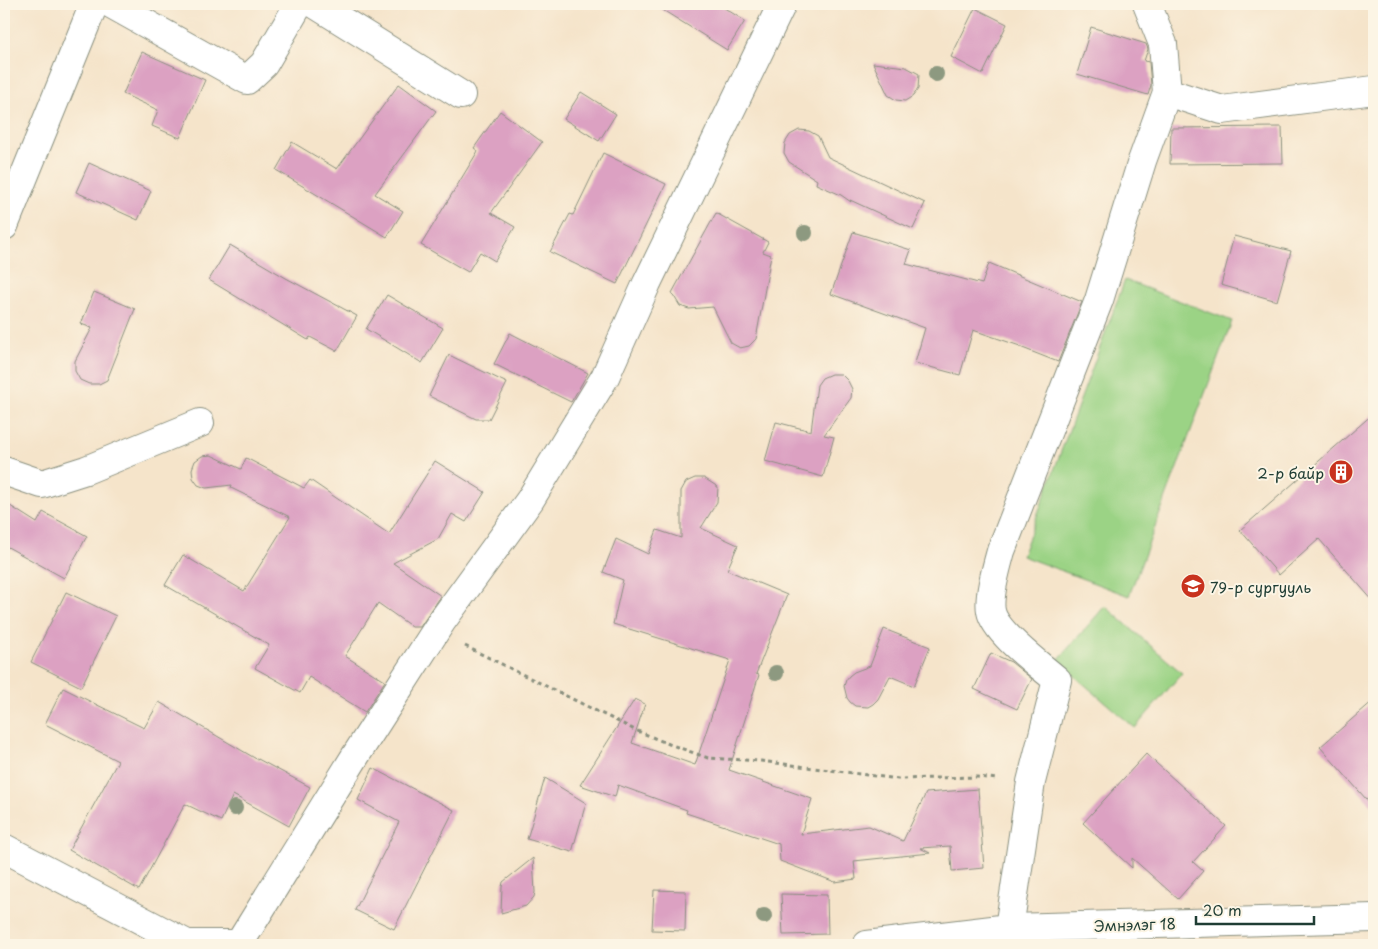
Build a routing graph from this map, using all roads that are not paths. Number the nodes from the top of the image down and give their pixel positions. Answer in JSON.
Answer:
{"nodes":[{"id":1,"x":94,"y":4,"type":"edge"},
{"id":2,"x":111,"y":4,"type":"edge"},
{"id":3,"x":298,"y":4,"type":"edge"},
{"id":4,"x":315,"y":4,"type":"edge"},
{"id":5,"x":782,"y":4,"type":"edge"},
{"id":6,"x":1147,"y":4,"type":"edge"},
{"id":7,"x":1374,"y":90,"type":"edge"},
{"id":8,"x":1167,"y":92,"type":"junction"},
{"id":9,"x":461,"y":96,"type":"dead end"},
{"id":10,"x":4,"y":226,"type":"edge"},
{"id":11,"x":200,"y":423,"type":"dead end"},
{"id":12,"x":4,"y":471,"type":"edge"},
{"id":13,"x":4,"y":848,"type":"edge"},
{"id":14,"x":1369,"y":912,"type":"edge"},
{"id":15,"x":1009,"y":928,"type":"junction"},
{"id":16,"x":244,"y":945,"type":"edge"},
{"id":17,"x":867,"y":945,"type":"edge"}],
"edges":[{"from":1,"to":10,"type":"street"},
{"from":2,"to":3,"type":"street"},
{"from":4,"to":9,"type":"street"},
{"from":5,"to":16,"type":"street"},
{"from":6,"to":8,"type":"street"},
{"from":7,"to":8,"type":"street"},
{"from":8,"to":15,"type":"street"},
{"from":11,"to":12,"type":"street"},
{"from":13,"to":16,"type":"street"},
{"from":14,"to":15,"type":"street","name":"Эмнэлэг 18"},
{"from":15,"to":17,"type":"street","name":"Эмнэлэг 18"}]}
